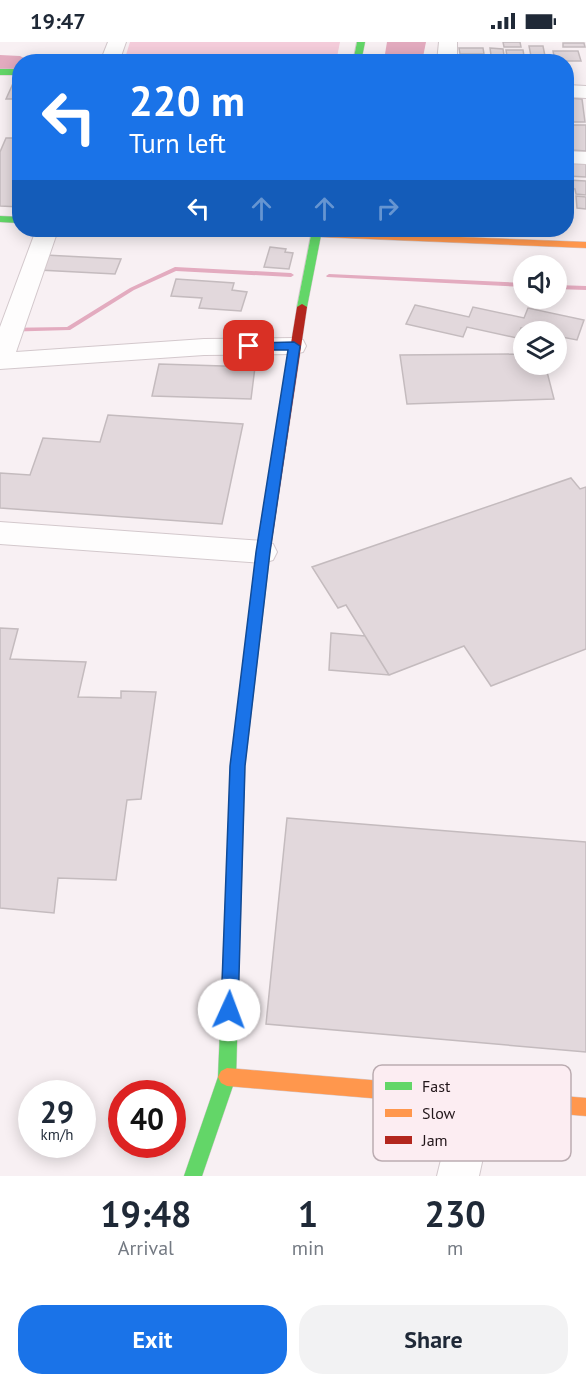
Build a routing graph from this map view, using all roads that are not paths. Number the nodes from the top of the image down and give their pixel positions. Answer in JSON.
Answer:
{"nodes":[{"id":1,"x":43,"y":237,"type":"edge"},
{"id":2,"x":315,"y":237,"type":"edge"},
{"id":3,"x":420,"y":237,"type":"edge"},
{"id":4,"x":586,"y":245,"type":"edge"},
{"id":5,"x":12,"y":293,"type":"edge"},
{"id":6,"x":294,"y":346,"type":"junction"},
{"id":7,"x":0,"y":361,"type":"edge"},
{"id":8,"x":0,"y":533,"type":"edge"},
{"id":9,"x":263,"y":552,"type":"junction"},
{"id":10,"x":227,"y":1077,"type":"junction"},
{"id":11,"x":373,"y":1089,"type":"edge"},
{"id":12,"x":571,"y":1106,"type":"edge"},
{"id":13,"x":586,"y":1107,"type":"edge"},
{"id":14,"x":461,"y":1161,"type":"edge"},
{"id":15,"x":193,"y":1176,"type":"edge"},
{"id":16,"x":458,"y":1176,"type":"edge"}],
"edges":[{"from":1,"to":5,"type":"street"},
{"from":2,"to":6,"type":"street"},
{"from":3,"to":4,"type":"street"},
{"from":5,"to":7,"type":"street"},
{"from":6,"to":7,"type":"street"},
{"from":6,"to":9,"type":"street"},
{"from":8,"to":9,"type":"street"},
{"from":9,"to":10,"type":"street"},
{"from":10,"to":11,"type":"street"},
{"from":10,"to":15,"type":"street"},
{"from":12,"to":13,"type":"street"},
{"from":14,"to":16,"type":"street"}]}
